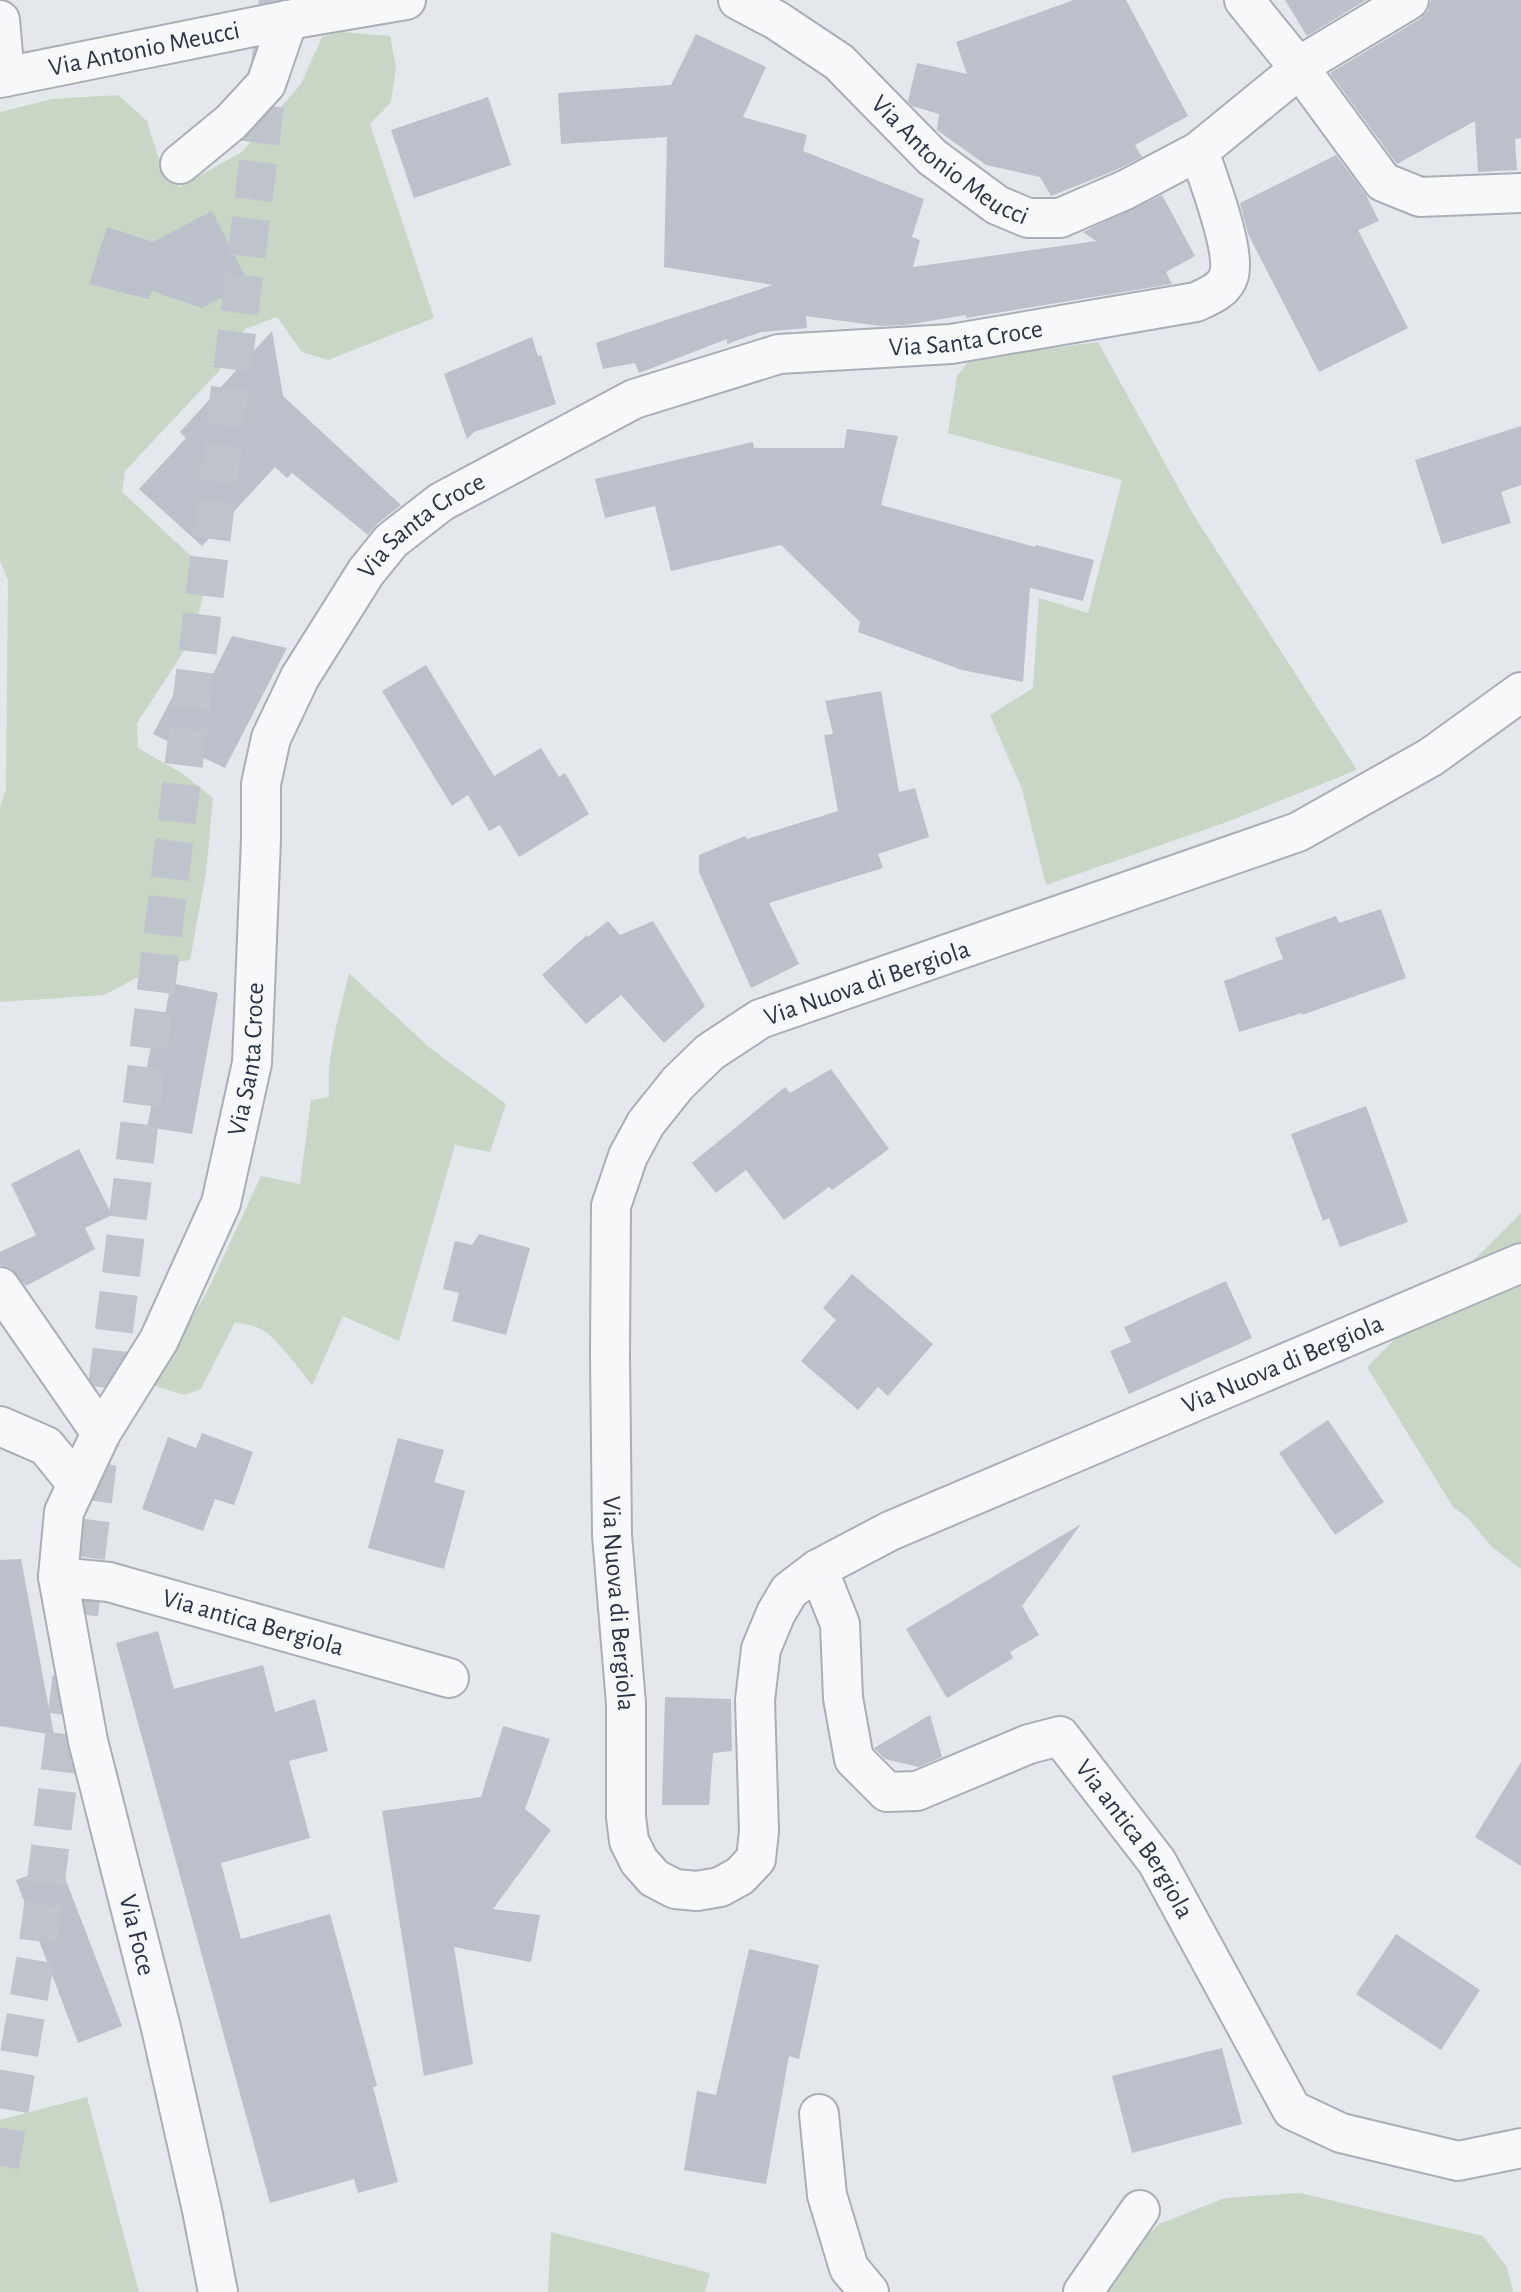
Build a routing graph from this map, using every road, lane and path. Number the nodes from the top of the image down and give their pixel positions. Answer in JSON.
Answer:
{"nodes":[{"id":1,"x":406,"y":0,"type":"edge"},
{"id":2,"x":738,"y":0,"type":"edge"},
{"id":3,"x":1244,"y":0,"type":"edge"},
{"id":4,"x":1409,"y":0,"type":"edge"},
{"id":5,"x":0,"y":20,"type":"edge"},
{"id":6,"x":288,"y":20,"type":"junction"},
{"id":7,"x":1307,"y":63,"type":"junction"},
{"id":8,"x":2,"y":77,"type":"edge"},
{"id":9,"x":1199,"y":151,"type":"junction"},
{"id":10,"x":180,"y":164,"type":"dead end"},
{"id":11,"x":1521,"y":193,"type":"edge"},
{"id":12,"x":1521,"y":692,"type":"edge"},
{"id":13,"x":1521,"y":1263,"type":"edge"},
{"id":14,"x":0,"y":1287,"type":"edge"},
{"id":15,"x":0,"y":1426,"type":"edge"},
{"id":16,"x":101,"y":1433,"type":"junction"},
{"id":17,"x":77,"y":1484,"type":"junction"},
{"id":18,"x":818,"y":1569,"type":"junction"},
{"id":19,"x":58,"y":1577,"type":"junction"},
{"id":20,"x":449,"y":1678,"type":"dead end"},
{"id":21,"x":819,"y":2114,"type":"dead end"},
{"id":22,"x":1521,"y":2148,"type":"edge"},
{"id":23,"x":1140,"y":2210,"type":"dead end"},
{"id":24,"x":218,"y":2292,"type":"edge"},
{"id":25,"x":869,"y":2292,"type":"edge"},
{"id":26,"x":1083,"y":2292,"type":"edge"}],
"edges":[{"from":1,"to":6,"type":"street","name":"Via Antonio Meucci"},
{"from":2,"to":9,"type":"street","name":"Via Antonio Meucci"},
{"from":3,"to":7,"type":"street"},
{"from":4,"to":7,"type":"street","name":"Via Antonio Meucci"},
{"from":5,"to":8,"type":"street"},
{"from":6,"to":8,"type":"street","name":"Via Antonio Meucci"},
{"from":6,"to":10,"type":"street","name":"Via Antonio Meucci"},
{"from":7,"to":9,"type":"street","name":"Via Antonio Meucci"},
{"from":7,"to":11,"type":"street"},
{"from":9,"to":16,"type":"street","name":"Via Santa Croce"},
{"from":12,"to":18,"type":"street","name":"Via Nuova di Bergiola"},
{"from":13,"to":18,"type":"street","name":"Via Nuova di Bergiola"},
{"from":14,"to":16,"type":"street"},
{"from":15,"to":17,"type":"street"},
{"from":16,"to":17,"type":"street","name":"Via Santa Croce"},
{"from":17,"to":19,"type":"street","name":"Via Santa Croce"},
{"from":18,"to":22,"type":"street","name":"Via antica Bergiola"},
{"from":19,"to":20,"type":"street","name":"Via antica Bergiola"},
{"from":19,"to":24,"type":"street","name":"Via Foce"},
{"from":21,"to":25,"type":"street"},
{"from":23,"to":26,"type":"street"}]}
